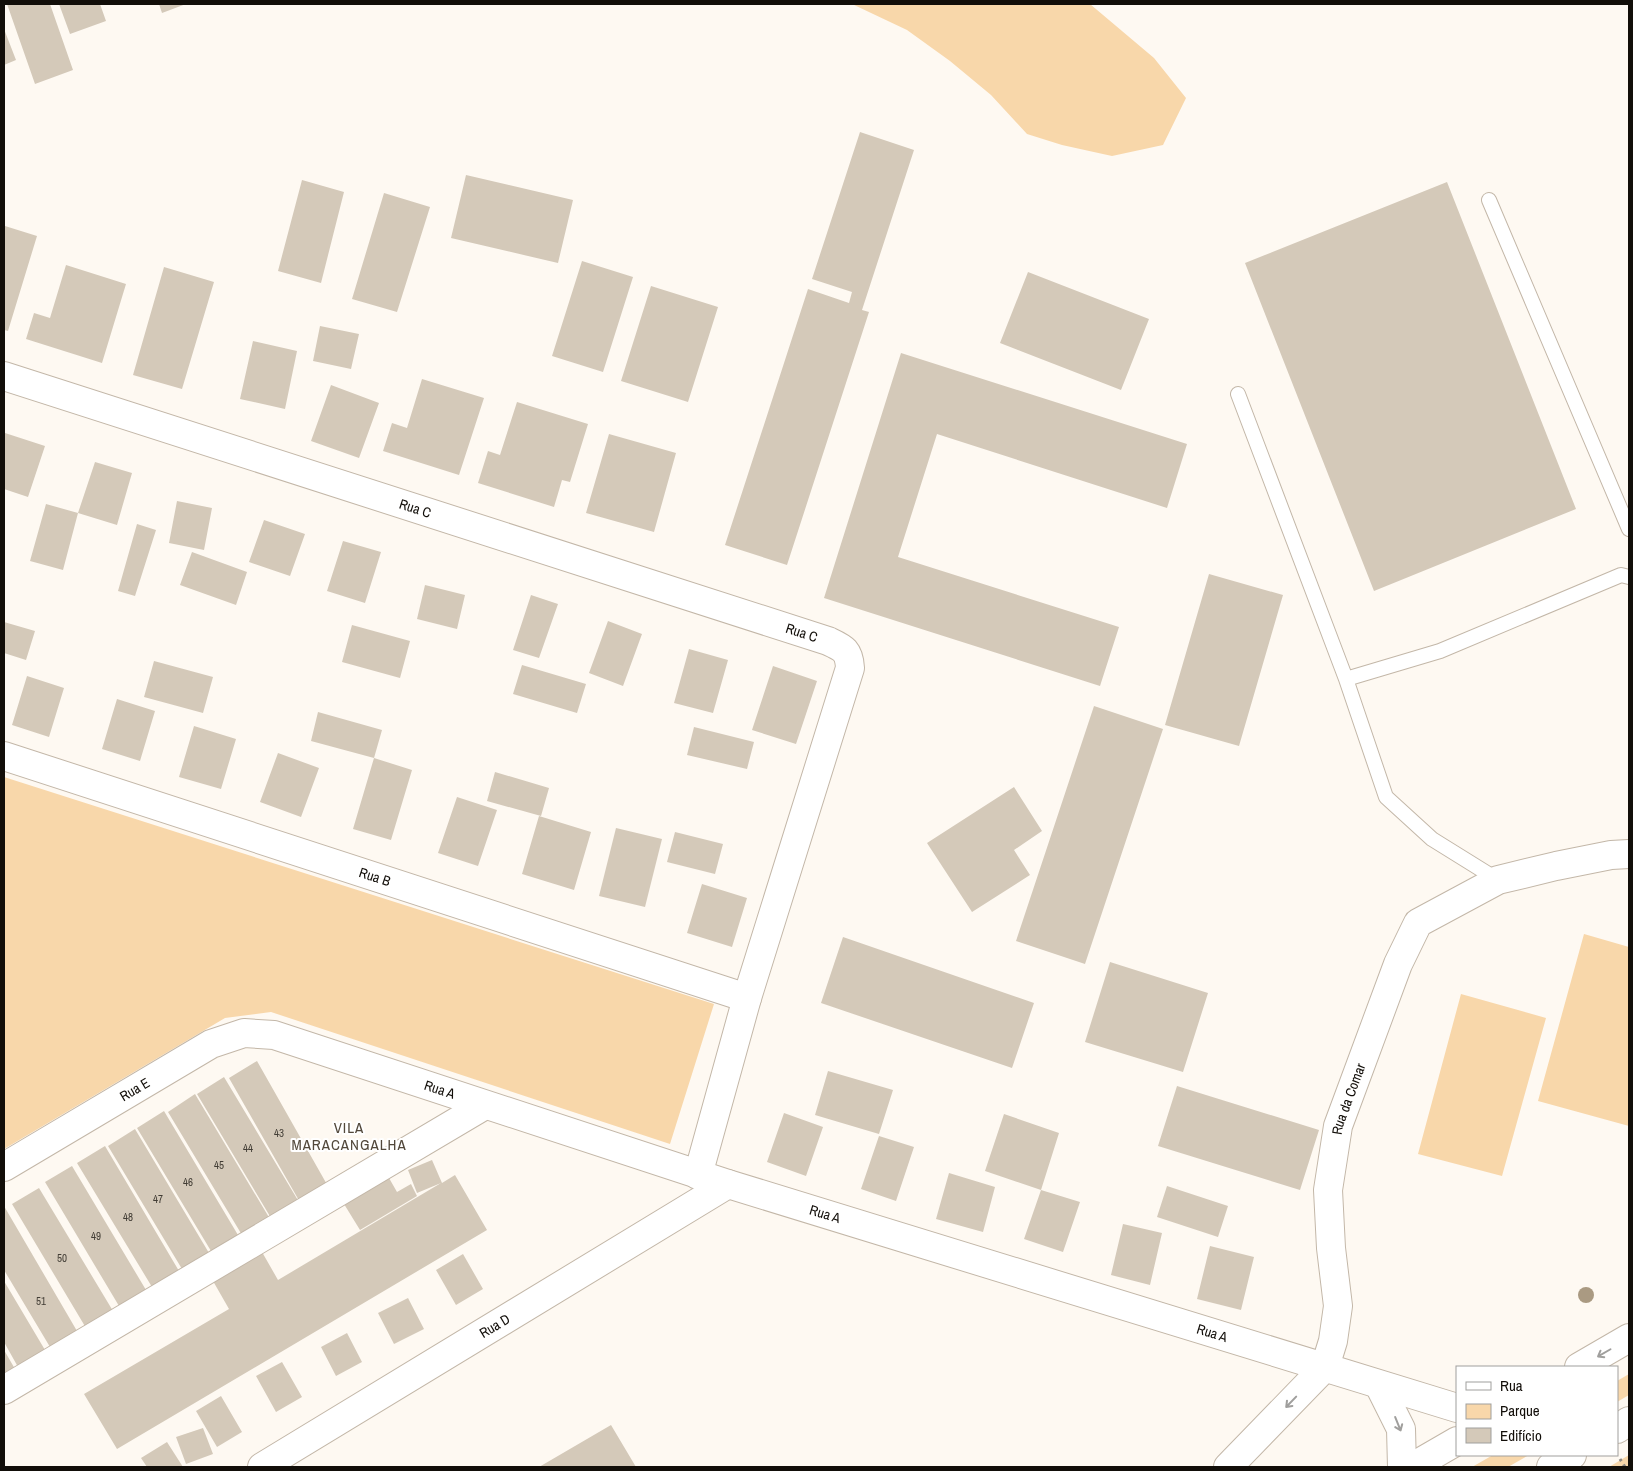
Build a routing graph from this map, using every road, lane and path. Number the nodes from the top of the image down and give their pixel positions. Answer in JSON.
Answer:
{"nodes":[{"id":1,"x":1489,"y":200,"type":"dead end"},
{"id":2,"x":4,"y":376,"type":"edge"},
{"id":3,"x":1238,"y":394,"type":"dead end"},
{"id":4,"x":1629,"y":529,"type":"edge"},
{"id":5,"x":1629,"y":577,"type":"edge"},
{"id":6,"x":1346,"y":680,"type":"junction"},
{"id":7,"x":4,"y":756,"type":"edge"},
{"id":8,"x":1629,"y":854,"type":"edge"},
{"id":9,"x":1498,"y":880,"type":"junction"},
{"id":10,"x":746,"y":998,"type":"junction"},
{"id":11,"x":274,"y":1035,"type":"joint"},
{"id":12,"x":485,"y":1105,"type":"junction"},
{"id":13,"x":4,"y":1167,"type":"edge"},
{"id":14,"x":698,"y":1175,"type":"junction"},
{"id":15,"x":728,"y":1184,"type":"junction"},
{"id":16,"x":1629,"y":1338,"type":"edge"},
{"id":17,"x":1325,"y":1366,"type":"junction"},
{"id":18,"x":1581,"y":1366,"type":"edge"},
{"id":19,"x":1379,"y":1385,"type":"junction"},
{"id":20,"x":4,"y":1390,"type":"edge"},
{"id":21,"x":1456,"y":1408,"type":"edge"},
{"id":22,"x":1629,"y":1421,"type":"edge"},
{"id":23,"x":1618,"y":1428,"type":"edge"},
{"id":24,"x":1456,"y":1442,"type":"edge"},
{"id":25,"x":1570,"y":1456,"type":"edge"},
{"id":26,"x":262,"y":1467,"type":"edge"},
{"id":27,"x":1228,"y":1467,"type":"edge"},
{"id":28,"x":1402,"y":1467,"type":"edge"},
{"id":29,"x":1412,"y":1467,"type":"edge"},
{"id":30,"x":1551,"y":1467,"type":"edge"}],
"edges":[{"from":1,"to":4,"type":"lane"},
{"from":2,"to":10,"type":"street","name":"Rua C"},
{"from":3,"to":6,"type":"lane"},
{"from":5,"to":6,"type":"lane"},
{"from":6,"to":9,"type":"lane"},
{"from":7,"to":10,"type":"street","name":"Rua B"},
{"from":8,"to":9,"type":"street","name":"Rua da Comar"},
{"from":9,"to":17,"type":"street","name":"Rua da Comar"},
{"from":10,"to":14,"type":"street","name":"Rua C"},
{"from":11,"to":12,"type":"street","name":"Rua A"},
{"from":11,"to":13,"type":"street","name":"Rua E"},
{"from":12,"to":14,"type":"street","name":"Rua A"},
{"from":12,"to":20,"type":"street"},
{"from":14,"to":15,"type":"street","name":"Rua A"},
{"from":15,"to":17,"type":"street","name":"Rua A"},
{"from":15,"to":26,"type":"street","name":"Rua D"},
{"from":16,"to":18,"type":"street","one_way":true},
{"from":17,"to":19,"type":"street","name":"Rua A"},
{"from":17,"to":27,"type":"street","name":"Rua da Comar","one_way":true},
{"from":19,"to":21,"type":"street","name":"Rua A"},
{"from":19,"to":28,"type":"street","one_way":true},
{"from":22,"to":23,"type":"street"},
{"from":24,"to":29,"type":"street"},
{"from":25,"to":30,"type":"street"}]}
